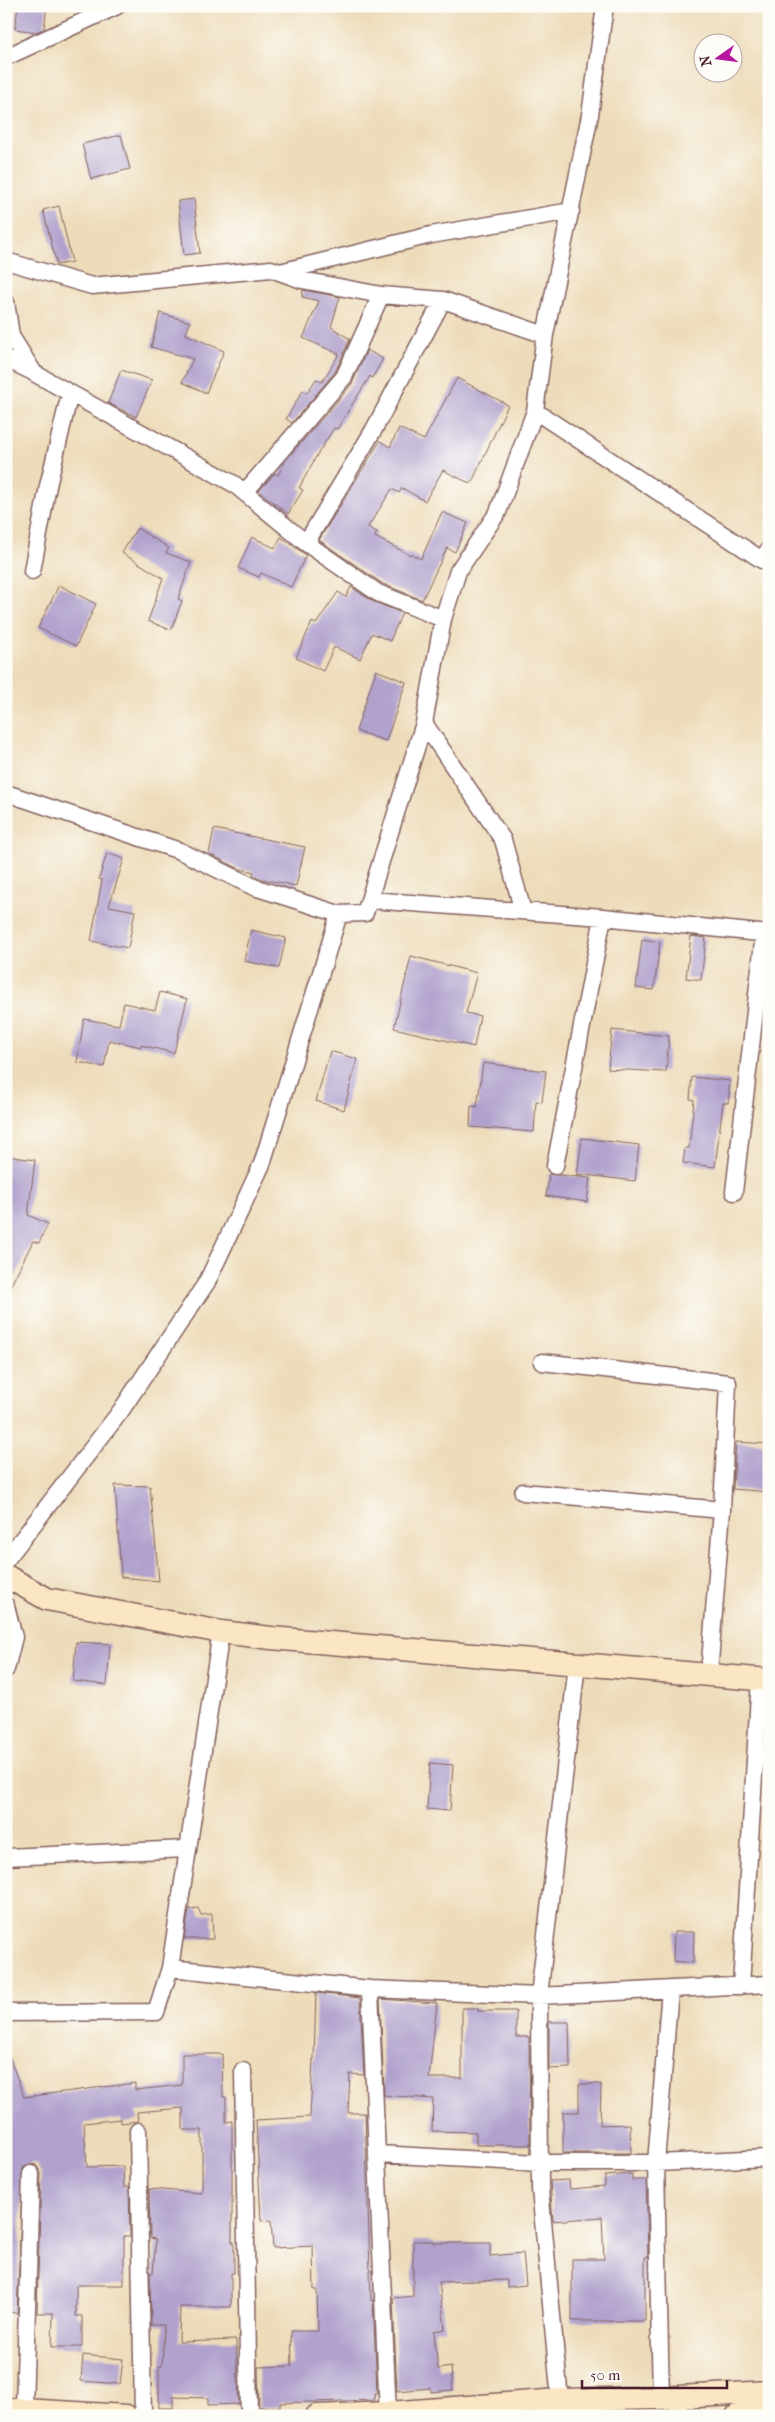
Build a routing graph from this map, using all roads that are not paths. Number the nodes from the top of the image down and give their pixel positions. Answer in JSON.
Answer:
{"nodes":[{"id":1,"x":117,"y":6,"type":"edge"},
{"id":2,"x":605,"y":6,"type":"edge"},
{"id":3,"x":6,"y":57,"type":"edge"},
{"id":4,"x":571,"y":211,"type":"junction"},
{"id":5,"x":6,"y":260,"type":"edge"},
{"id":6,"x":279,"y":272,"type":"junction"},
{"id":7,"x":381,"y":295,"type":"junction"},
{"id":8,"x":442,"y":300,"type":"junction"},
{"id":9,"x":6,"y":302,"type":"edge"},
{"id":10,"x":546,"y":335,"type":"junction"},
{"id":11,"x":6,"y":359,"type":"edge"},
{"id":12,"x":34,"y":373,"type":"junction"},
{"id":13,"x":70,"y":393,"type":"junction"},
{"id":14,"x":535,"y":411,"type":"junction"},
{"id":15,"x":245,"y":492,"type":"junction"},
{"id":16,"x":306,"y":543,"type":"junction"},
{"id":17,"x":769,"y":549,"type":"edge"},
{"id":18,"x":32,"y":571,"type":"dead end"},
{"id":19,"x":443,"y":619,"type":"junction"},
{"id":20,"x":424,"y":723,"type":"junction"},
{"id":21,"x":6,"y":793,"type":"edge"},
{"id":22,"x":370,"y":900,"type":"junction"},
{"id":23,"x":523,"y":911,"type":"junction"},
{"id":24,"x":339,"y":914,"type":"junction"},
{"id":25,"x":603,"y":916,"type":"junction"},
{"id":26,"x":766,"y":934,"type":"edge"},
{"id":27,"x":555,"y":1166,"type":"dead end"},
{"id":28,"x":734,"y":1192,"type":"dead end"},
{"id":29,"x":542,"y":1362,"type":"dead end"},
{"id":30,"x":523,"y":1492,"type":"dead end"},
{"id":31,"x":722,"y":1510,"type":"junction"},
{"id":32,"x":6,"y":1560,"type":"edge"},
{"id":33,"x":6,"y":1576,"type":"edge"},
{"id":34,"x":6,"y":1606,"type":"edge"},
{"id":35,"x":221,"y":1632,"type":"junction"},
{"id":36,"x":577,"y":1664,"type":"junction"},
{"id":37,"x":6,"y":1670,"type":"edge"},
{"id":38,"x":709,"y":1675,"type":"junction"},
{"id":39,"x":764,"y":1680,"type":"edge"},
{"id":40,"x":186,"y":1849,"type":"junction"},
{"id":41,"x":6,"y":1857,"type":"edge"},
{"id":42,"x":170,"y":1968,"type":"junction"},
{"id":43,"x":769,"y":1984,"type":"edge"},
{"id":44,"x":741,"y":1986,"type":"junction"},
{"id":45,"x":370,"y":1989,"type":"junction"},
{"id":46,"x":670,"y":1989,"type":"junction"},
{"id":47,"x":539,"y":1996,"type":"junction"},
{"id":48,"x":6,"y":2013,"type":"edge"},
{"id":49,"x":244,"y":2070,"type":"dead end"},
{"id":50,"x":138,"y":2132,"type":"dead end"},
{"id":51,"x":378,"y":2154,"type":"junction"},
{"id":52,"x":769,"y":2158,"type":"edge"},
{"id":53,"x":539,"y":2163,"type":"junction"},
{"id":54,"x":656,"y":2164,"type":"junction"},
{"id":55,"x":31,"y":2174,"type":"dead end"},
{"id":56,"x":769,"y":2392,"type":"edge"},
{"id":57,"x":661,"y":2398,"type":"junction"},
{"id":58,"x":560,"y":2400,"type":"junction"},
{"id":59,"x":15,"y":2409,"type":"edge"},
{"id":60,"x":769,"y":2412,"type":"edge"},
{"id":61,"x":388,"y":2414,"type":"edge"},
{"id":62,"x":126,"y":2416,"type":"edge"},
{"id":63,"x":143,"y":2416,"type":"edge"},
{"id":64,"x":249,"y":2416,"type":"edge"},
{"id":65,"x":317,"y":2416,"type":"edge"},
{"id":66,"x":737,"y":2416,"type":"edge"}],
"edges":[{"from":1,"to":3,"type":"street"},
{"from":2,"to":4,"type":"street"},
{"from":4,"to":6,"type":"street"},
{"from":4,"to":10,"type":"street"},
{"from":5,"to":6,"type":"street"},
{"from":6,"to":7,"type":"street"},
{"from":7,"to":8,"type":"street"},
{"from":7,"to":15,"type":"street"},
{"from":8,"to":10,"type":"street"},
{"from":8,"to":16,"type":"street"},
{"from":9,"to":12,"type":"street"},
{"from":10,"to":14,"type":"street"},
{"from":11,"to":12,"type":"street"},
{"from":12,"to":13,"type":"street"},
{"from":13,"to":15,"type":"street"},
{"from":13,"to":18,"type":"street"},
{"from":14,"to":17,"type":"street"},
{"from":14,"to":19,"type":"street"},
{"from":15,"to":16,"type":"street"},
{"from":16,"to":19,"type":"street"},
{"from":19,"to":20,"type":"street"},
{"from":20,"to":22,"type":"street"},
{"from":20,"to":23,"type":"street"},
{"from":21,"to":24,"type":"street"},
{"from":22,"to":23,"type":"street"},
{"from":22,"to":24,"type":"street"},
{"from":23,"to":25,"type":"street"},
{"from":24,"to":32,"type":"street"},
{"from":25,"to":26,"type":"street"},
{"from":25,"to":27,"type":"street"},
{"from":26,"to":28,"type":"street"},
{"from":29,"to":31,"type":"street"},
{"from":30,"to":31,"type":"street"},
{"from":31,"to":38,"type":"street"},
{"from":33,"to":35,"type":"street"},
{"from":34,"to":37,"type":"street"},
{"from":35,"to":36,"type":"street"},
{"from":35,"to":40,"type":"street"},
{"from":36,"to":38,"type":"street"},
{"from":36,"to":47,"type":"street"},
{"from":38,"to":39,"type":"street"},
{"from":39,"to":44,"type":"street"},
{"from":40,"to":41,"type":"street"},
{"from":40,"to":42,"type":"street"},
{"from":42,"to":45,"type":"street"},
{"from":42,"to":48,"type":"street"},
{"from":43,"to":44,"type":"street"},
{"from":44,"to":46,"type":"street"},
{"from":45,"to":47,"type":"street"},
{"from":45,"to":51,"type":"street"},
{"from":46,"to":47,"type":"street"},
{"from":46,"to":54,"type":"street"},
{"from":47,"to":53,"type":"street"},
{"from":49,"to":64,"type":"street"},
{"from":50,"to":63,"type":"street"},
{"from":51,"to":53,"type":"street"},
{"from":51,"to":61,"type":"street"},
{"from":52,"to":54,"type":"street"},
{"from":53,"to":54,"type":"street"},
{"from":53,"to":58,"type":"street"},
{"from":54,"to":57,"type":"street"},
{"from":55,"to":59,"type":"street"},
{"from":56,"to":57,"type":"street"},
{"from":57,"to":58,"type":"street"},
{"from":58,"to":61,"type":"street"},
{"from":59,"to":62,"type":"street"},
{"from":60,"to":66,"type":"street"},
{"from":61,"to":65,"type":"street"}]}
